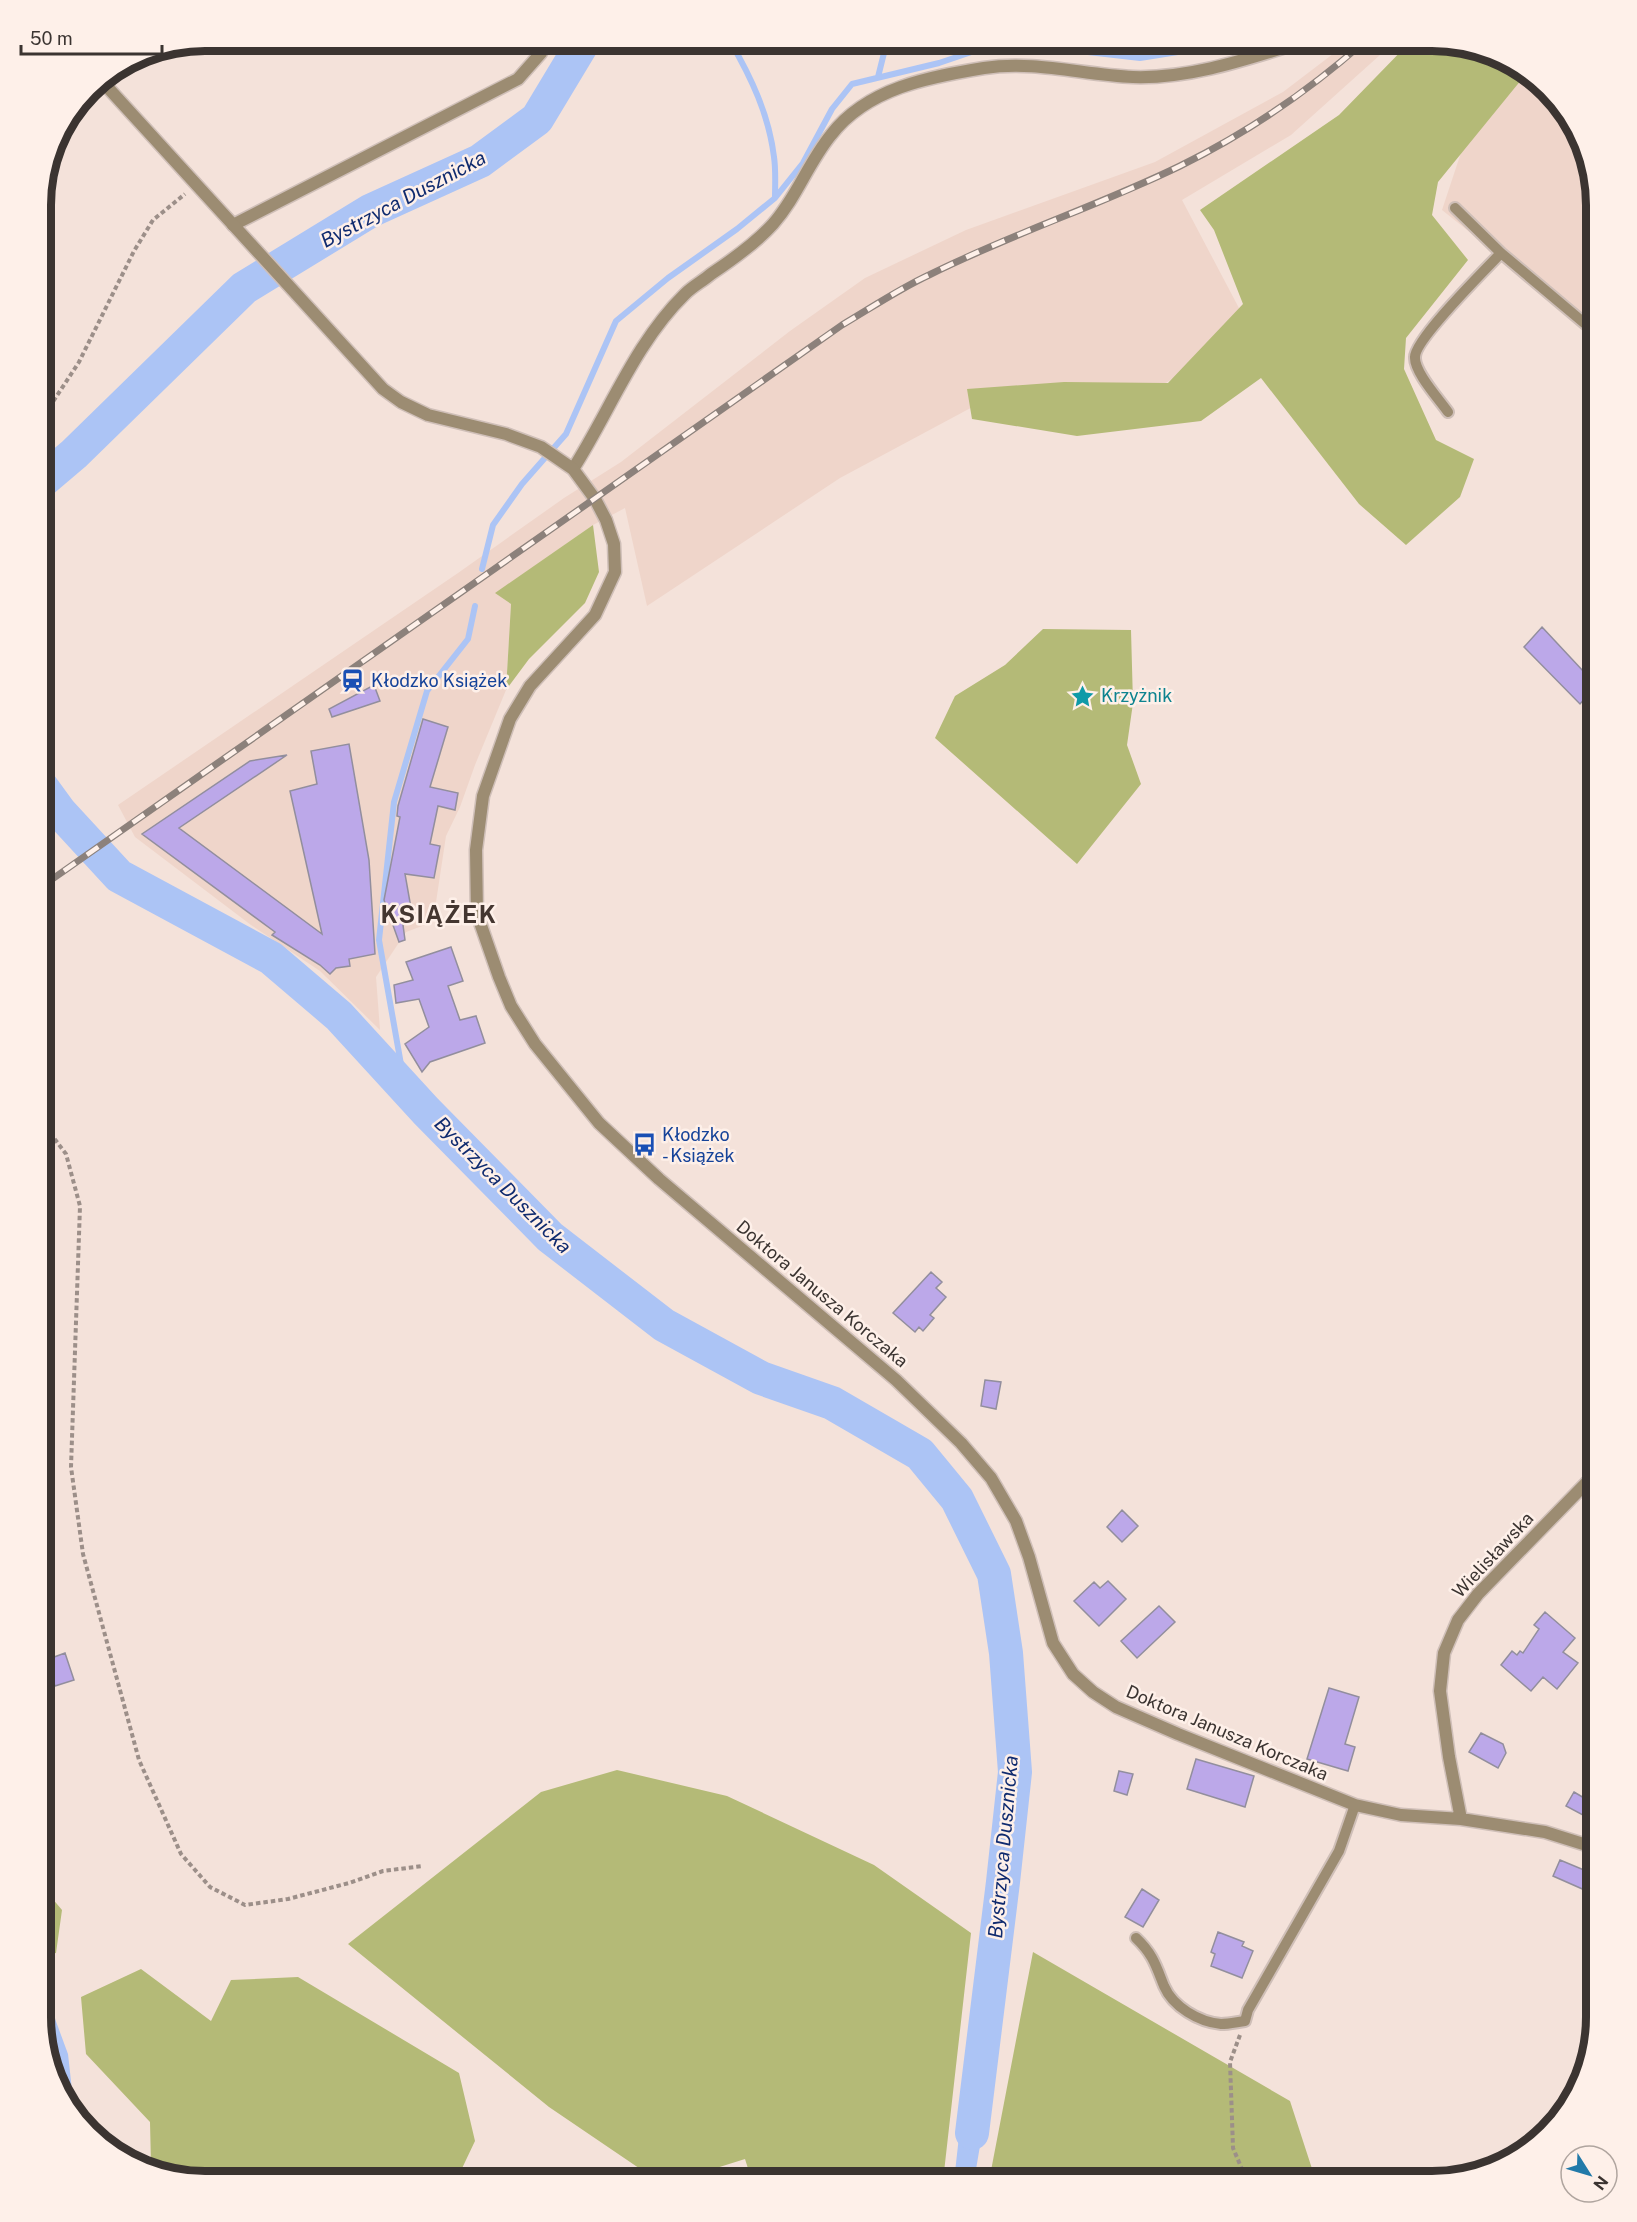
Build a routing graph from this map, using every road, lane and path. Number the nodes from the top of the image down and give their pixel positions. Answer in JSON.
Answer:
{"nodes":[{"id":1,"x":542,"y":51,"type":"edge"},
{"id":2,"x":1272,"y":51,"type":"edge"},
{"id":3,"x":106,"y":87,"type":"edge"},
{"id":4,"x":196,"y":186,"type":"junction"},
{"id":5,"x":1455,"y":208,"type":"dead end"},
{"id":6,"x":233,"y":225,"type":"junction"},
{"id":7,"x":1501,"y":253,"type":"junction"},
{"id":8,"x":1586,"y":325,"type":"edge"},
{"id":9,"x":51,"y":405,"type":"edge"},
{"id":10,"x":1448,"y":412,"type":"dead end"},
{"id":11,"x":573,"y":469,"type":"junction"},
{"id":12,"x":51,"y":1134,"type":"edge"},
{"id":13,"x":1586,"y":1483,"type":"edge"},
{"id":14,"x":1355,"y":1805,"type":"junction"},
{"id":15,"x":1461,"y":1819,"type":"junction"},
{"id":16,"x":1586,"y":1845,"type":"edge"},
{"id":17,"x":423,"y":1866,"type":"dead end"},
{"id":18,"x":1136,"y":1938,"type":"dead end"},
{"id":19,"x":1245,"y":2020,"type":"junction"},
{"id":20,"x":1243,"y":2171,"type":"edge"}],
"edges":[{"from":1,"to":6,"type":"street"},
{"from":2,"to":11,"type":"street"},
{"from":3,"to":4,"type":"street","name":"Doktora Janusza Korczaka"},
{"from":4,"to":6,"type":"street","name":"Doktora Janusza Korczaka"},
{"from":4,"to":9,"type":"path"},
{"from":5,"to":7,"type":"lane"},
{"from":6,"to":11,"type":"street","name":"Doktora Janusza Korczaka"},
{"from":7,"to":8,"type":"lane"},
{"from":7,"to":10,"type":"lane"},
{"from":11,"to":14,"type":"street","name":"Doktora Janusza Korczaka"},
{"from":12,"to":17,"type":"path"},
{"from":13,"to":15,"type":"street","name":"Wielisławska"},
{"from":14,"to":15,"type":"street","name":"Doktora Janusza Korczaka"},
{"from":14,"to":19,"type":"lane"},
{"from":15,"to":16,"type":"street","name":"Doktora Janusza Korczaka"},
{"from":18,"to":19,"type":"lane"},
{"from":19,"to":20,"type":"path"}]}
